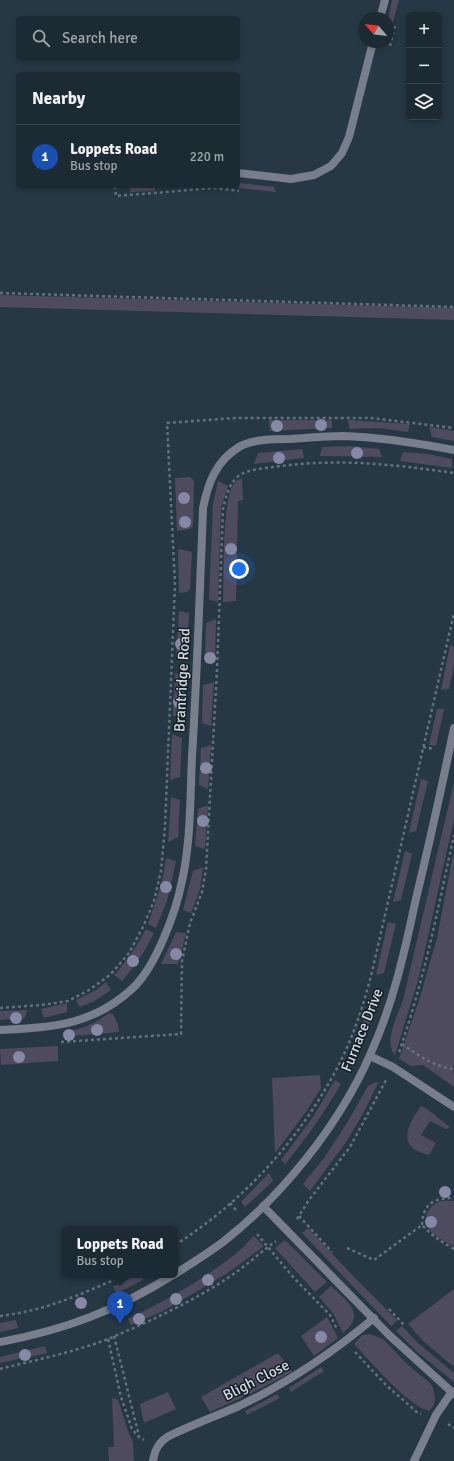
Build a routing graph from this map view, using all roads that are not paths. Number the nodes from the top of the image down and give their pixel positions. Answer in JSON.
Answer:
{"nodes":[{"id":1,"x":385,"y":0,"type":"edge"},
{"id":2,"x":382,"y":12,"type":"edge"},
{"id":3,"x":371,"y":48,"type":"edge"},
{"id":4,"x":240,"y":173,"type":"edge"},
{"id":5,"x":454,"y":450,"type":"edge"},
{"id":6,"x":454,"y":728,"type":"edge"},
{"id":7,"x":0,"y":1030,"type":"edge"},
{"id":8,"x":370,"y":1056,"type":"junction"},
{"id":9,"x":454,"y":1107,"type":"edge"},
{"id":10,"x":263,"y":1206,"type":"junction"},
{"id":11,"x":178,"y":1271,"type":"edge"},
{"id":12,"x":167,"y":1278,"type":"edge"},
{"id":13,"x":374,"y":1318,"type":"junction"},
{"id":14,"x":0,"y":1342,"type":"edge"},
{"id":15,"x":453,"y":1394,"type":"edge"},
{"id":16,"x":153,"y":1461,"type":"edge"},
{"id":17,"x":414,"y":1461,"type":"edge"}],
"edges":[{"from":1,"to":2,"type":"street"},
{"from":3,"to":4,"type":"street"},
{"from":5,"to":7,"type":"street","name":"Brantridge Road"},
{"from":6,"to":8,"type":"street","name":"Furnace Drive"},
{"from":8,"to":9,"type":"street"},
{"from":8,"to":10,"type":"street","name":"Furnace Drive"},
{"from":10,"to":11,"type":"street","name":"Furnace Drive"},
{"from":10,"to":13,"type":"street"},
{"from":12,"to":14,"type":"street","name":"Furnace Drive"},
{"from":13,"to":15,"type":"street"},
{"from":13,"to":16,"type":"street","name":"Bligh Close"},
{"from":15,"to":17,"type":"street"}]}
